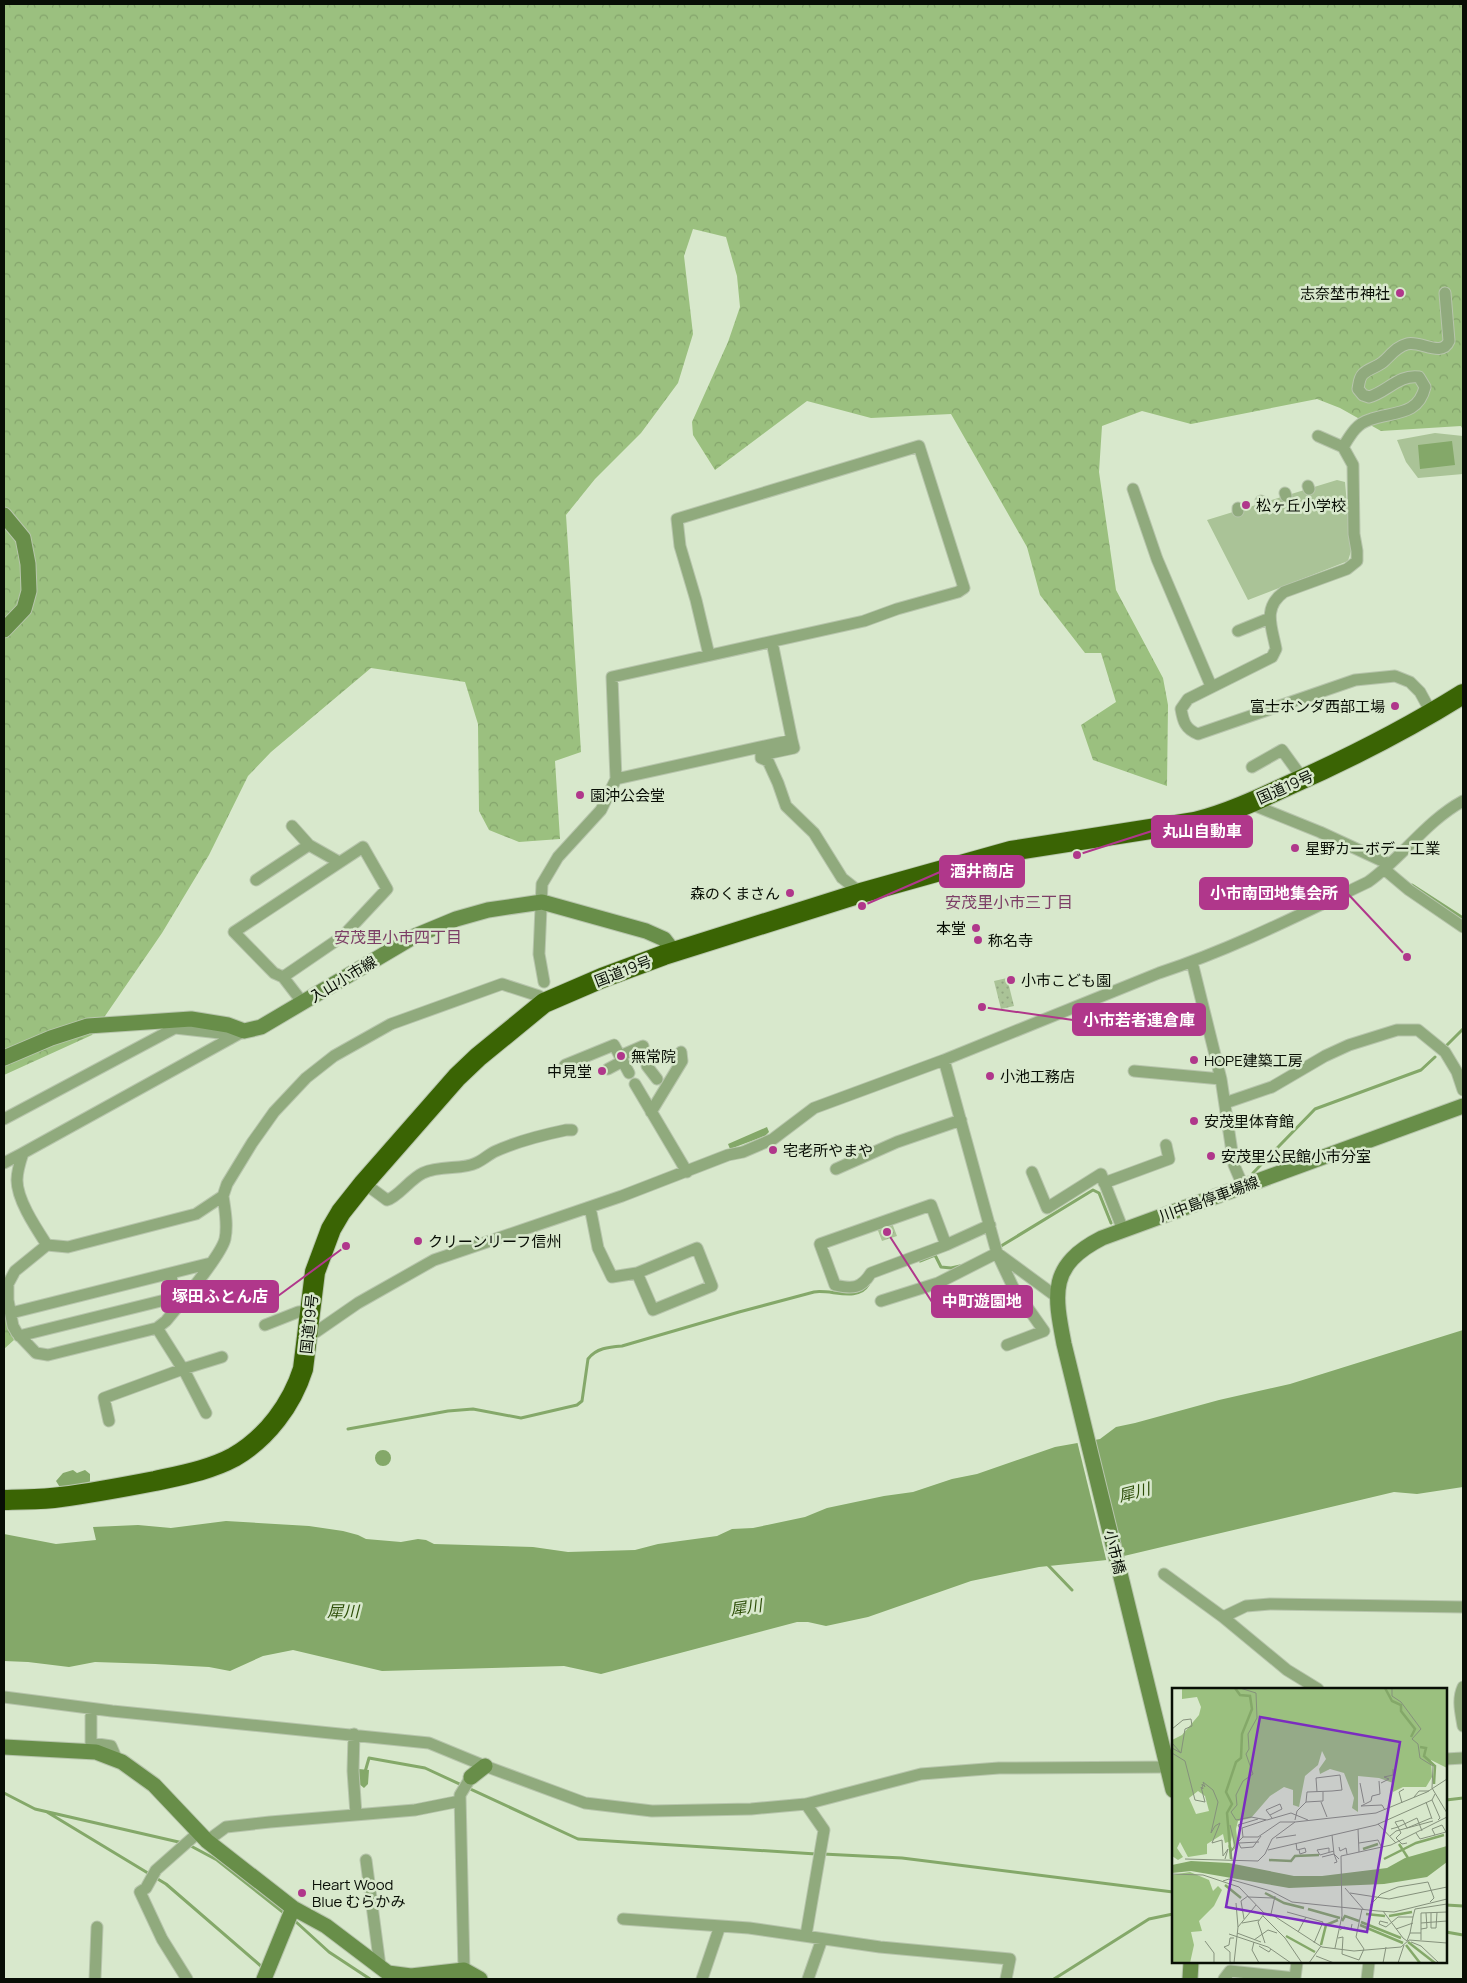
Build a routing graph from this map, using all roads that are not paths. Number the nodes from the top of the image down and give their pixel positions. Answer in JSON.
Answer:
{"nodes":[{"id":1,"x":1445,"y":293,"type":"dead end"},
{"id":2,"x":1318,"y":436,"type":"dead end"},
{"id":3,"x":1343,"y":447,"type":"junction"},
{"id":4,"x":1133,"y":488,"type":"dead end"},
{"id":5,"x":4,"y":515,"type":"edge"},
{"id":6,"x":1270,"y":618,"type":"junction"},
{"id":7,"x":4,"y":630,"type":"edge"},
{"id":8,"x":1238,"y":631,"type":"dead end"},
{"id":9,"x":772,"y":642,"type":"junction"},
{"id":10,"x":708,"y":655,"type":"junction"},
{"id":11,"x":1211,"y":686,"type":"junction"},
{"id":12,"x":1463,"y":694,"type":"edge"},
{"id":13,"x":1432,"y":714,"type":"junction"},
{"id":14,"x":792,"y":740,"type":"junction"},
{"id":15,"x":1252,"y":767,"type":"dead end"},
{"id":16,"x":616,"y":779,"type":"junction"},
{"id":17,"x":1304,"y":779,"type":"junction"},
{"id":18,"x":1254,"y":801,"type":"junction"},
{"id":19,"x":1463,"y":801,"type":"edge"},
{"id":20,"x":292,"y":826,"type":"dead end"},
{"id":21,"x":309,"y":845,"type":"junction"},
{"id":22,"x":339,"y":862,"type":"junction"},
{"id":23,"x":1386,"y":866,"type":"junction"},
{"id":24,"x":256,"y":880,"type":"dead end"},
{"id":25,"x":861,"y":893,"type":"junction"},
{"id":26,"x":542,"y":902,"type":"junction"},
{"id":27,"x":1463,"y":927,"type":"edge"},
{"id":28,"x":674,"y":952,"type":"junction"},
{"id":29,"x":1192,"y":962,"type":"junction"},
{"id":30,"x":283,"y":977,"type":"junction"},
{"id":31,"x":544,"y":982,"type":"dead end"},
{"id":32,"x":303,"y":1003,"type":"junction"},
{"id":33,"x":544,"y":1003,"type":"junction"},
{"id":34,"x":244,"y":1031,"type":"junction"},
{"id":35,"x":230,"y":1039,"type":"junction"},
{"id":36,"x":681,"y":1052,"type":"dead end"},
{"id":37,"x":4,"y":1058,"type":"edge"},
{"id":38,"x":621,"y":1059,"type":"junction"},
{"id":39,"x":944,"y":1060,"type":"junction"},
{"id":40,"x":565,"y":1065,"type":"dead end"},
{"id":41,"x":608,"y":1069,"type":"dead end"},
{"id":42,"x":1134,"y":1071,"type":"dead end"},
{"id":43,"x":657,"y":1079,"type":"dead end"},
{"id":44,"x":1220,"y":1079,"type":"junction"},
{"id":45,"x":1463,"y":1090,"type":"edge"},
{"id":46,"x":1225,"y":1103,"type":"junction"},
{"id":47,"x":1463,"y":1106,"type":"edge"},
{"id":48,"x":651,"y":1112,"type":"junction"},
{"id":49,"x":4,"y":1119,"type":"edge"},
{"id":50,"x":961,"y":1120,"type":"junction"},
{"id":51,"x":572,"y":1130,"type":"dead end"},
{"id":52,"x":1166,"y":1145,"type":"dead end"},
{"id":53,"x":23,"y":1154,"type":"junction"},
{"id":54,"x":4,"y":1163,"type":"edge"},
{"id":55,"x":836,"y":1169,"type":"dead end"},
{"id":56,"x":687,"y":1172,"type":"junction"},
{"id":57,"x":1032,"y":1172,"type":"dead end"},
{"id":58,"x":1104,"y":1182,"type":"junction"},
{"id":59,"x":364,"y":1183,"type":"junction"},
{"id":60,"x":1243,"y":1186,"type":"junction"},
{"id":61,"x":223,"y":1196,"type":"junction"},
{"id":62,"x":590,"y":1206,"type":"junction"},
{"id":63,"x":990,"y":1225,"type":"junction"},
{"id":64,"x":1123,"y":1230,"type":"junction"},
{"id":65,"x":47,"y":1245,"type":"junction"},
{"id":66,"x":946,"y":1245,"type":"junction"},
{"id":67,"x":997,"y":1253,"type":"junction"},
{"id":68,"x":211,"y":1263,"type":"junction"},
{"id":69,"x":171,"y":1273,"type":"junction"},
{"id":70,"x":637,"y":1273,"type":"junction"},
{"id":71,"x":1057,"y":1297,"type":"junction"},
{"id":72,"x":881,"y":1301,"type":"dead end"},
{"id":73,"x":174,"y":1303,"type":"junction"},
{"id":74,"x":310,"y":1311,"type":"junction"},
{"id":75,"x":11,"y":1313,"type":"junction"},
{"id":76,"x":265,"y":1325,"type":"dead end"},
{"id":77,"x":157,"y":1328,"type":"junction"},
{"id":78,"x":308,"y":1334,"type":"junction"},
{"id":79,"x":19,"y":1336,"type":"junction"},
{"id":80,"x":1007,"y":1344,"type":"dead end"},
{"id":81,"x":1064,"y":1344,"type":"joint"},
{"id":82,"x":222,"y":1357,"type":"dead end"},
{"id":83,"x":183,"y":1369,"type":"junction"},
{"id":84,"x":206,"y":1414,"type":"dead end"},
{"id":85,"x":109,"y":1421,"type":"dead end"},
{"id":86,"x":4,"y":1500,"type":"edge"},
{"id":87,"x":1164,"y":1574,"type":"dead end"},
{"id":88,"x":1463,"y":1607,"type":"edge"},
{"id":89,"x":1223,"y":1617,"type":"junction"},
{"id":90,"x":1316,"y":1688,"type":"edge"},
{"id":91,"x":1463,"y":1688,"type":"edge"},
{"id":92,"x":4,"y":1697,"type":"edge"},
{"id":93,"x":92,"y":1709,"type":"junction"},
{"id":94,"x":1463,"y":1726,"type":"edge"},
{"id":95,"x":354,"y":1734,"type":"junction"},
{"id":96,"x":4,"y":1747,"type":"edge"},
{"id":97,"x":1463,"y":1758,"type":"edge"},
{"id":98,"x":1447,"y":1759,"type":"edge"},
{"id":99,"x":116,"y":1760,"type":"junction"},
{"id":100,"x":1169,"y":1765,"type":"edge"},
{"id":101,"x":485,"y":1766,"type":"junction"},
{"id":102,"x":470,"y":1777,"type":"joint"},
{"id":103,"x":1172,"y":1784,"type":"edge"},
{"id":104,"x":460,"y":1798,"type":"junction"},
{"id":105,"x":806,"y":1804,"type":"junction"},
{"id":106,"x":356,"y":1814,"type":"junction"},
{"id":107,"x":203,"y":1836,"type":"junction"},
{"id":108,"x":366,"y":1860,"type":"dead end"},
{"id":109,"x":293,"y":1908,"type":"junction"},
{"id":110,"x":623,"y":1919,"type":"dead end"},
{"id":111,"x":720,"y":1926,"type":"junction"},
{"id":112,"x":97,"y":1927,"type":"dead end"},
{"id":113,"x":806,"y":1935,"type":"junction"},
{"id":114,"x":822,"y":1939,"type":"junction"},
{"id":115,"x":1191,"y":1963,"type":"edge"},
{"id":116,"x":1297,"y":1963,"type":"edge"},
{"id":117,"x":1368,"y":1963,"type":"edge"},
{"id":118,"x":464,"y":1970,"type":"junction"},
{"id":119,"x":386,"y":1973,"type":"edge"},
{"id":120,"x":94,"y":1979,"type":"edge"},
{"id":121,"x":187,"y":1979,"type":"edge"},
{"id":122,"x":264,"y":1979,"type":"edge"},
{"id":123,"x":480,"y":1979,"type":"edge"},
{"id":124,"x":702,"y":1979,"type":"edge"},
{"id":125,"x":808,"y":1979,"type":"edge"},
{"id":126,"x":1006,"y":1979,"type":"edge"},
{"id":127,"x":1190,"y":1979,"type":"edge"},
{"id":128,"x":1224,"y":1979,"type":"edge"},
{"id":129,"x":1367,"y":1979,"type":"edge"}],
"edges":[{"from":1,"to":3,"type":"street"},
{"from":2,"to":3,"type":"street"},
{"from":3,"to":6,"type":"street"},
{"from":4,"to":11,"type":"street"},
{"from":5,"to":7,"type":"main road"},
{"from":6,"to":8,"type":"street"},
{"from":6,"to":11,"type":"street"},
{"from":9,"to":10,"type":"street"},
{"from":9,"to":10,"type":"street"},
{"from":9,"to":14,"type":"street"},
{"from":10,"to":16,"type":"street"},
{"from":11,"to":13,"type":"street"},
{"from":12,"to":13,"type":"highway","name":"国道19号"},
{"from":13,"to":17,"type":"highway","name":"国道19号"},
{"from":14,"to":16,"type":"street"},
{"from":14,"to":25,"type":"street"},
{"from":15,"to":17,"type":"street"},
{"from":16,"to":26,"type":"street"},
{"from":17,"to":18,"type":"highway","name":"国道19号"},
{"from":18,"to":23,"type":"street"},
{"from":18,"to":25,"type":"highway","name":"国道19号"},
{"from":19,"to":23,"type":"street"},
{"from":20,"to":21,"type":"street"},
{"from":21,"to":22,"type":"street"},
{"from":21,"to":24,"type":"street"},
{"from":22,"to":30,"type":"street"},
{"from":22,"to":30,"type":"street"},
{"from":23,"to":27,"type":"street"},
{"from":23,"to":29,"type":"street"},
{"from":25,"to":28,"type":"highway","name":"国道19号"},
{"from":26,"to":28,"type":"main road","name":"入山小市線"},
{"from":26,"to":31,"type":"street"},
{"from":26,"to":32,"type":"main road","name":"入山小市線"},
{"from":28,"to":33,"type":"highway","name":"国道19号"},
{"from":29,"to":39,"type":"street"},
{"from":29,"to":44,"type":"street"},
{"from":30,"to":32,"type":"street"},
{"from":32,"to":34,"type":"main road","name":"入山小市線"},
{"from":33,"to":59,"type":"highway","name":"国道19号"},
{"from":33,"to":61,"type":"street"},
{"from":34,"to":35,"type":"street"},
{"from":34,"to":37,"type":"main road"},
{"from":35,"to":49,"type":"street"},
{"from":35,"to":53,"type":"street"},
{"from":36,"to":48,"type":"street"},
{"from":38,"to":40,"type":"street"},
{"from":38,"to":41,"type":"street"},
{"from":38,"to":43,"type":"street"},
{"from":38,"to":48,"type":"street"},
{"from":39,"to":50,"type":"street"},
{"from":39,"to":56,"type":"street"},
{"from":42,"to":44,"type":"street"},
{"from":44,"to":46,"type":"street"},
{"from":45,"to":46,"type":"street"},
{"from":46,"to":60,"type":"street"},
{"from":47,"to":60,"type":"main road","name":"川中島停車場線"},
{"from":48,"to":56,"type":"street"},
{"from":50,"to":55,"type":"street"},
{"from":50,"to":63,"type":"street"},
{"from":51,"to":59,"type":"street"},
{"from":52,"to":58,"type":"street"},
{"from":53,"to":54,"type":"street"},
{"from":53,"to":65,"type":"street"},
{"from":56,"to":62,"type":"street"},
{"from":57,"to":58,"type":"street"},
{"from":58,"to":64,"type":"street"},
{"from":59,"to":74,"type":"highway","name":"国道19号"},
{"from":60,"to":64,"type":"main road","name":"川中島停車場線"},
{"from":61,"to":65,"type":"street"},
{"from":61,"to":68,"type":"street"},
{"from":62,"to":70,"type":"street"},
{"from":62,"to":78,"type":"street"},
{"from":63,"to":66,"type":"street"},
{"from":63,"to":67,"type":"street"},
{"from":64,"to":71,"type":"main road","name":"川中島停車場線"},
{"from":65,"to":75,"type":"street"},
{"from":66,"to":66,"type":"street"},
{"from":67,"to":71,"type":"street"},
{"from":67,"to":72,"type":"street"},
{"from":67,"to":80,"type":"street"},
{"from":68,"to":69,"type":"street"},
{"from":68,"to":73,"type":"street"},
{"from":69,"to":73,"type":"street"},
{"from":69,"to":75,"type":"street"},
{"from":70,"to":70,"type":"street"},
{"from":71,"to":81,"type":"main road","name":"川中島停車場線"},
{"from":73,"to":77,"type":"street"},
{"from":73,"to":79,"type":"street"},
{"from":74,"to":76,"type":"street"},
{"from":74,"to":78,"type":"highway","name":"国道19号"},
{"from":75,"to":79,"type":"street"},
{"from":77,"to":79,"type":"street"},
{"from":77,"to":83,"type":"street"},
{"from":78,"to":86,"type":"highway","name":"国道19号"},
{"from":81,"to":100,"type":"main road","name":"小市橋"},
{"from":82,"to":83,"type":"street"},
{"from":83,"to":84,"type":"street"},
{"from":83,"to":85,"type":"street"},
{"from":87,"to":89,"type":"street"},
{"from":88,"to":89,"type":"street"},
{"from":89,"to":90,"type":"street"},
{"from":91,"to":94,"type":"street"},
{"from":92,"to":93,"type":"street"},
{"from":93,"to":95,"type":"street"},
{"from":93,"to":99,"type":"street"},
{"from":95,"to":101,"type":"street"},
{"from":95,"to":106,"type":"street"},
{"from":96,"to":99,"type":"main road"},
{"from":97,"to":98,"type":"street"},
{"from":99,"to":107,"type":"main road"},
{"from":100,"to":103,"type":"main road"},
{"from":100,"to":105,"type":"street"},
{"from":101,"to":102,"type":"main road"},
{"from":101,"to":105,"type":"street"},
{"from":102,"to":104,"type":"street"},
{"from":104,"to":106,"type":"street"},
{"from":104,"to":118,"type":"street"},
{"from":105,"to":113,"type":"street"},
{"from":106,"to":107,"type":"street"},
{"from":107,"to":109,"type":"main road"},
{"from":107,"to":121,"type":"street"},
{"from":108,"to":119,"type":"street"},
{"from":109,"to":119,"type":"main road"},
{"from":109,"to":122,"type":"main road"},
{"from":110,"to":111,"type":"street"},
{"from":111,"to":113,"type":"street"},
{"from":111,"to":124,"type":"street"},
{"from":112,"to":120,"type":"street"},
{"from":113,"to":114,"type":"street"},
{"from":114,"to":125,"type":"street"},
{"from":114,"to":126,"type":"street"},
{"from":115,"to":127,"type":"main road"},
{"from":116,"to":128,"type":"street"},
{"from":117,"to":129,"type":"street"},
{"from":118,"to":119,"type":"main road"},
{"from":118,"to":123,"type":"main road"}]}
